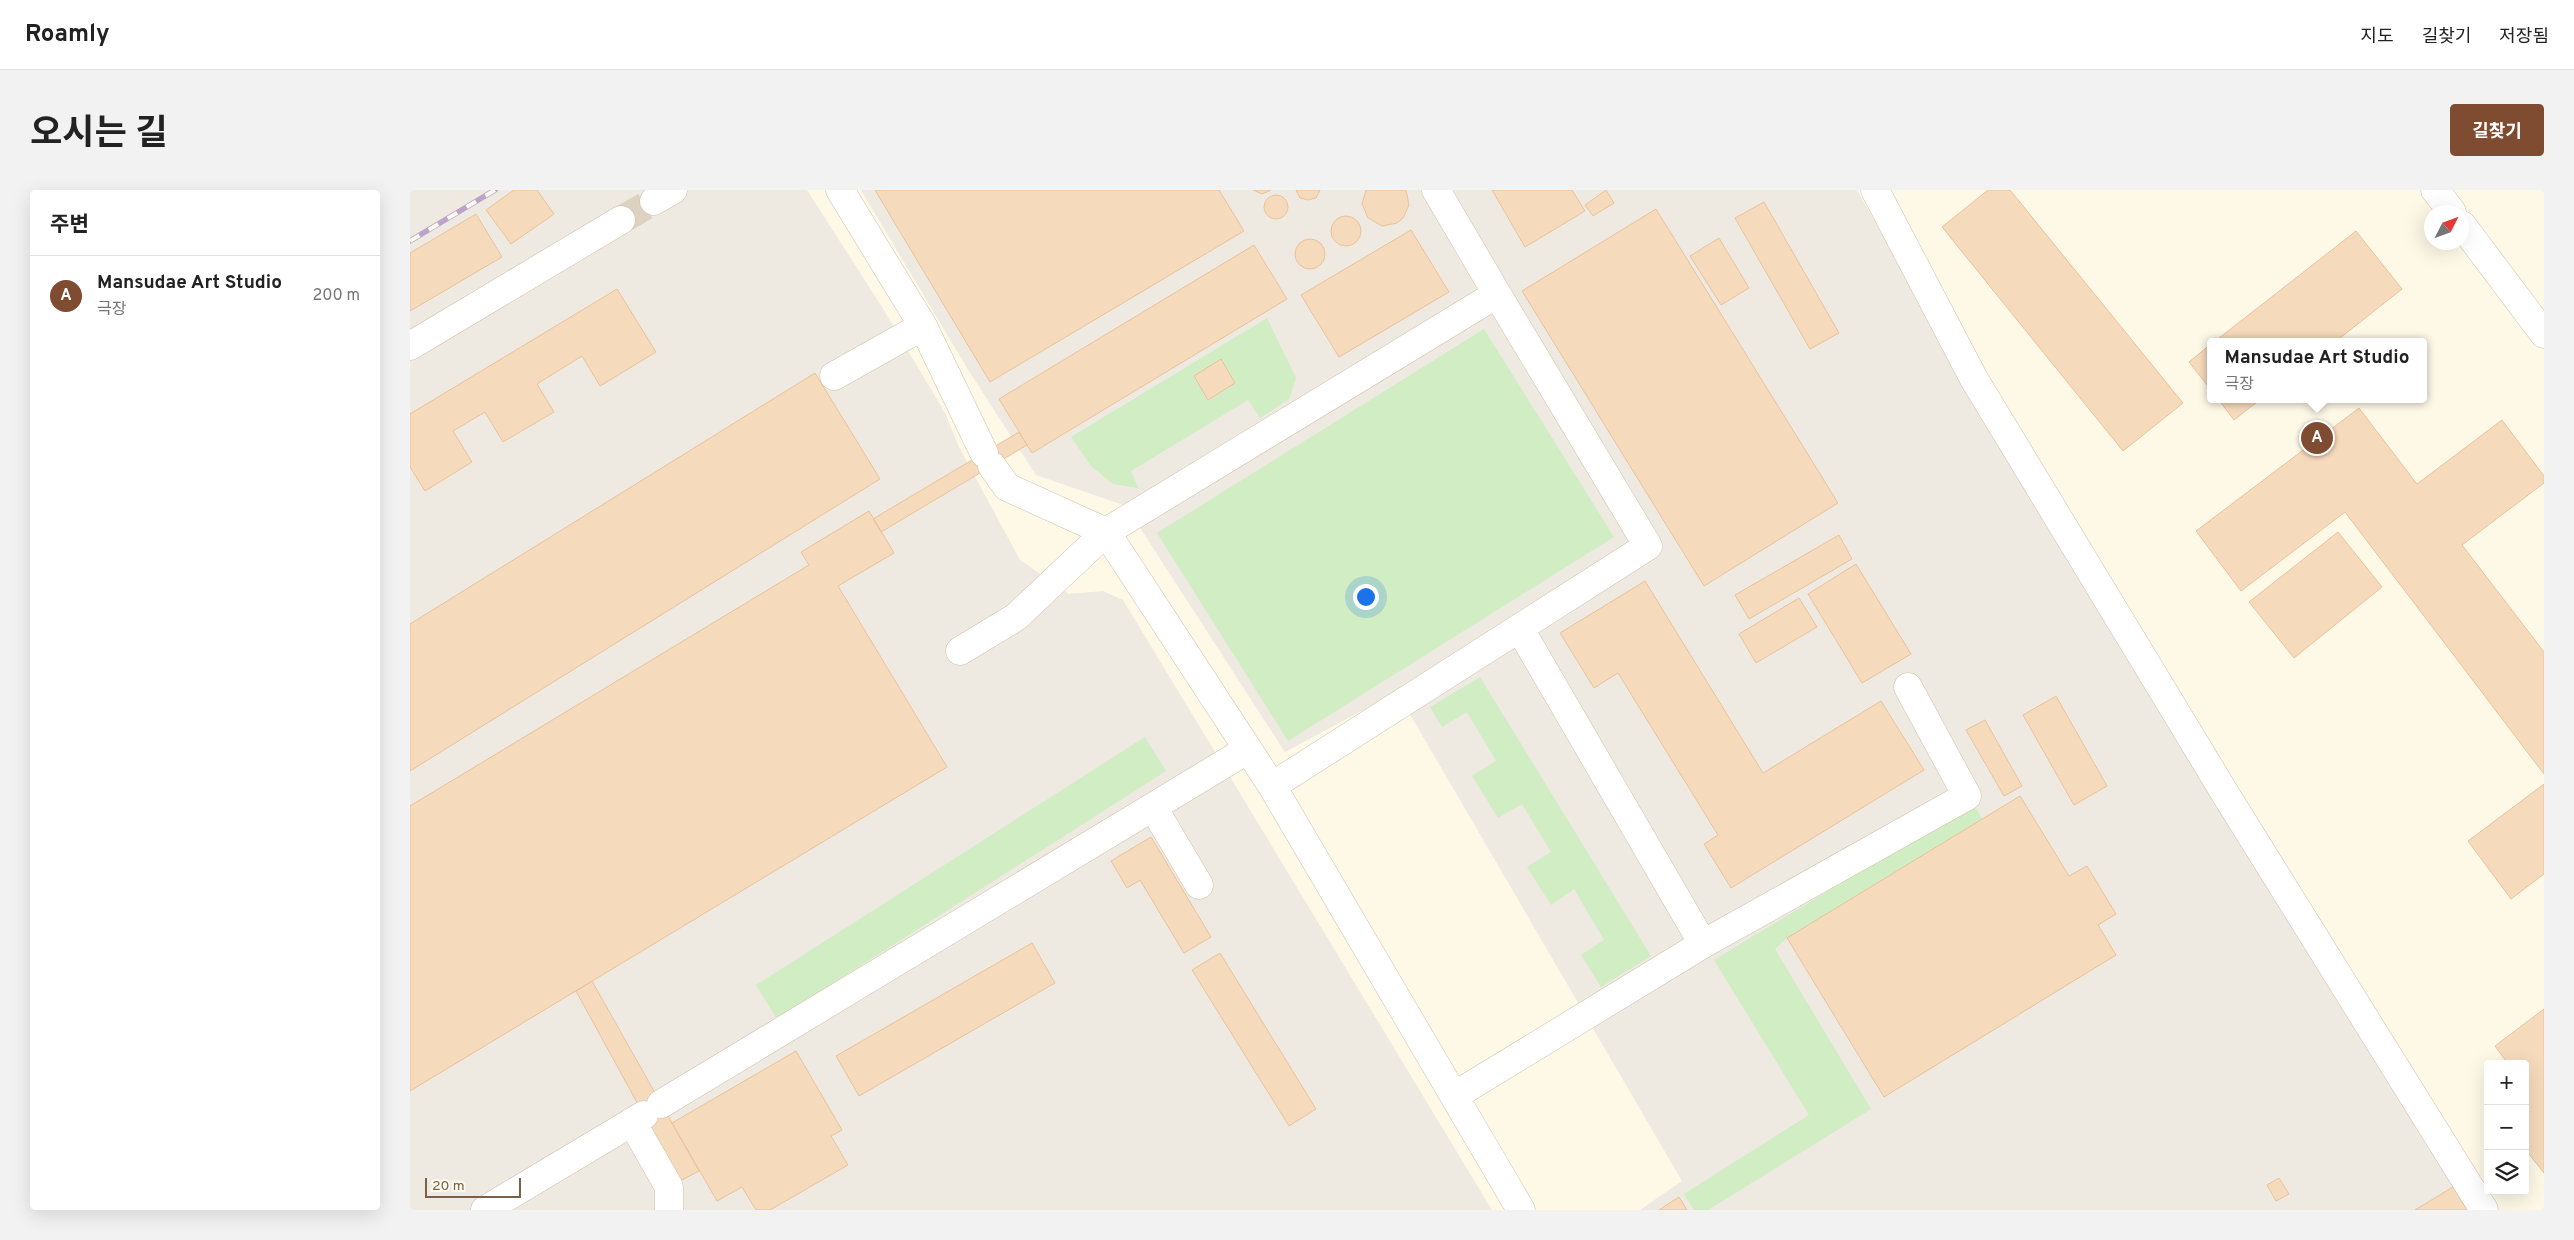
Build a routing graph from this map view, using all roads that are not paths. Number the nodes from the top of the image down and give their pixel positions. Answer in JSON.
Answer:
{"nodes":[{"id":1,"x":840,"y":190,"type":"edge"},
{"id":2,"x":1436,"y":190,"type":"edge"},
{"id":3,"x":1875,"y":190,"type":"edge"},
{"id":4,"x":2435,"y":190,"type":"edge"},
{"id":5,"x":2447,"y":205,"type":"edge"},
{"id":6,"x":621,"y":220,"type":"tunnel mouth"},
{"id":7,"x":2469,"y":234,"type":"edge"},
{"id":8,"x":1497,"y":294,"type":"junction"},
{"id":9,"x":923,"y":326,"type":"junction"},
{"id":10,"x":2544,"y":334,"type":"edge"},
{"id":11,"x":410,"y":346,"type":"edge"},
{"id":12,"x":834,"y":376,"type":"dead end"},
{"id":13,"x":1106,"y":532,"type":"junction"},
{"id":14,"x":1520,"y":628,"type":"junction"},
{"id":15,"x":960,"y":651,"type":"dead end"},
{"id":16,"x":1908,"y":687,"type":"dead end"},
{"id":17,"x":1247,"y":750,"type":"junction"},
{"id":18,"x":1272,"y":786,"type":"junction"},
{"id":19,"x":1153,"y":807,"type":"junction"},
{"id":20,"x":1199,"y":885,"type":"dead end"},
{"id":21,"x":1703,"y":944,"type":"junction"},
{"id":22,"x":1454,"y":1096,"type":"junction"},
{"id":23,"x":645,"y":1114,"type":"junction"},
{"id":24,"x":485,"y":1210,"type":"edge"},
{"id":25,"x":669,"y":1210,"type":"edge"},
{"id":26,"x":1521,"y":1210,"type":"edge"},
{"id":27,"x":2484,"y":1210,"type":"edge"}],
"edges":[{"from":1,"to":9,"type":"street"},
{"from":2,"to":8,"type":"street"},
{"from":3,"to":27,"type":"street"},
{"from":4,"to":5,"type":"street"},
{"from":6,"to":11,"type":"street"},
{"from":7,"to":10,"type":"street"},
{"from":8,"to":13,"type":"street"},
{"from":8,"to":14,"type":"street"},
{"from":9,"to":12,"type":"street"},
{"from":9,"to":13,"type":"street"},
{"from":13,"to":15,"type":"street"},
{"from":13,"to":17,"type":"street"},
{"from":14,"to":18,"type":"street"},
{"from":14,"to":21,"type":"street"},
{"from":16,"to":21,"type":"street"},
{"from":17,"to":18,"type":"street"},
{"from":17,"to":19,"type":"street"},
{"from":18,"to":22,"type":"street"},
{"from":19,"to":20,"type":"street"},
{"from":19,"to":23,"type":"street"},
{"from":21,"to":22,"type":"street"},
{"from":22,"to":26,"type":"street"},
{"from":23,"to":24,"type":"street"},
{"from":23,"to":25,"type":"street"}]}
